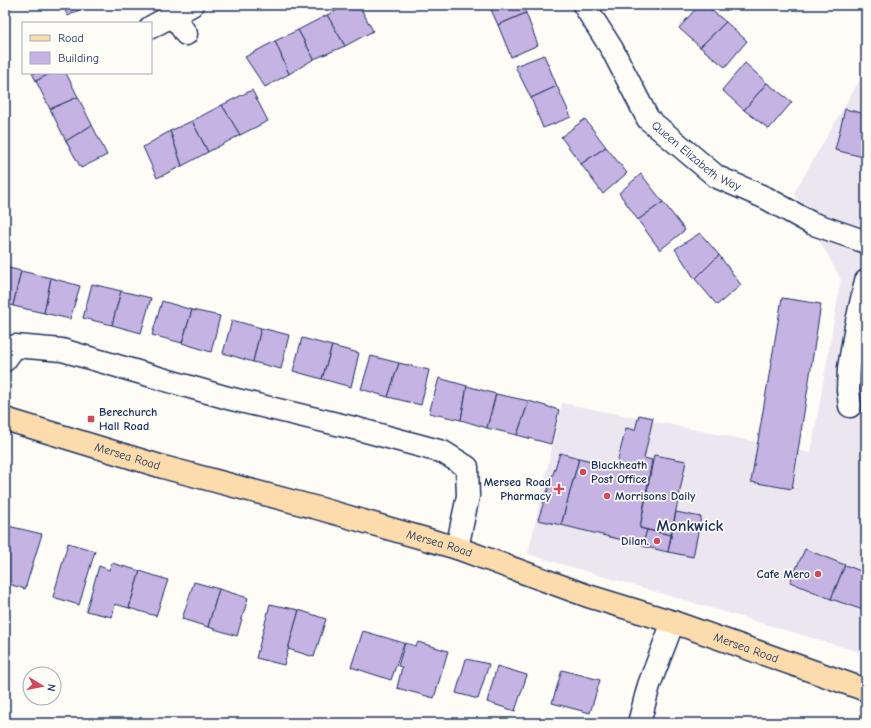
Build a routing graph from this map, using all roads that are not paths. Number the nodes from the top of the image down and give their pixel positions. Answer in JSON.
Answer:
{"nodes":[{"id":1,"x":192,"y":5,"type":"edge"},
{"id":2,"x":584,"y":5,"type":"edge"},
{"id":3,"x":173,"y":15,"type":"junction"},
{"id":4,"x":152,"y":26,"type":"edge"},
{"id":5,"x":186,"y":34,"type":"dead end"},
{"id":6,"x":866,"y":242,"type":"edge"},
{"id":7,"x":866,"y":281,"type":"edge"},
{"id":8,"x":5,"y":360,"type":"edge"},
{"id":9,"x":850,"y":406,"type":"dead end"},
{"id":10,"x":5,"y":419,"type":"edge"},
{"id":11,"x":457,"y":548,"type":"junction"},
{"id":12,"x":673,"y":622,"type":"junction"},
{"id":13,"x":866,"y":690,"type":"edge"},
{"id":14,"x":639,"y":723,"type":"edge"}],
"edges":[{"from":1,"to":3,"type":"street"},
{"from":2,"to":6,"type":"street","name":"Queen Elizabeth Way"},
{"from":3,"to":4,"type":"street"},
{"from":3,"to":5,"type":"street"},
{"from":7,"to":9,"type":"street"},
{"from":8,"to":11,"type":"street"},
{"from":10,"to":11,"type":"main road","name":"Mersea Road"},
{"from":11,"to":12,"type":"main road","name":"Mersea Road"},
{"from":12,"to":13,"type":"main road","name":"Mersea Road"},
{"from":12,"to":14,"type":"street"}]}
